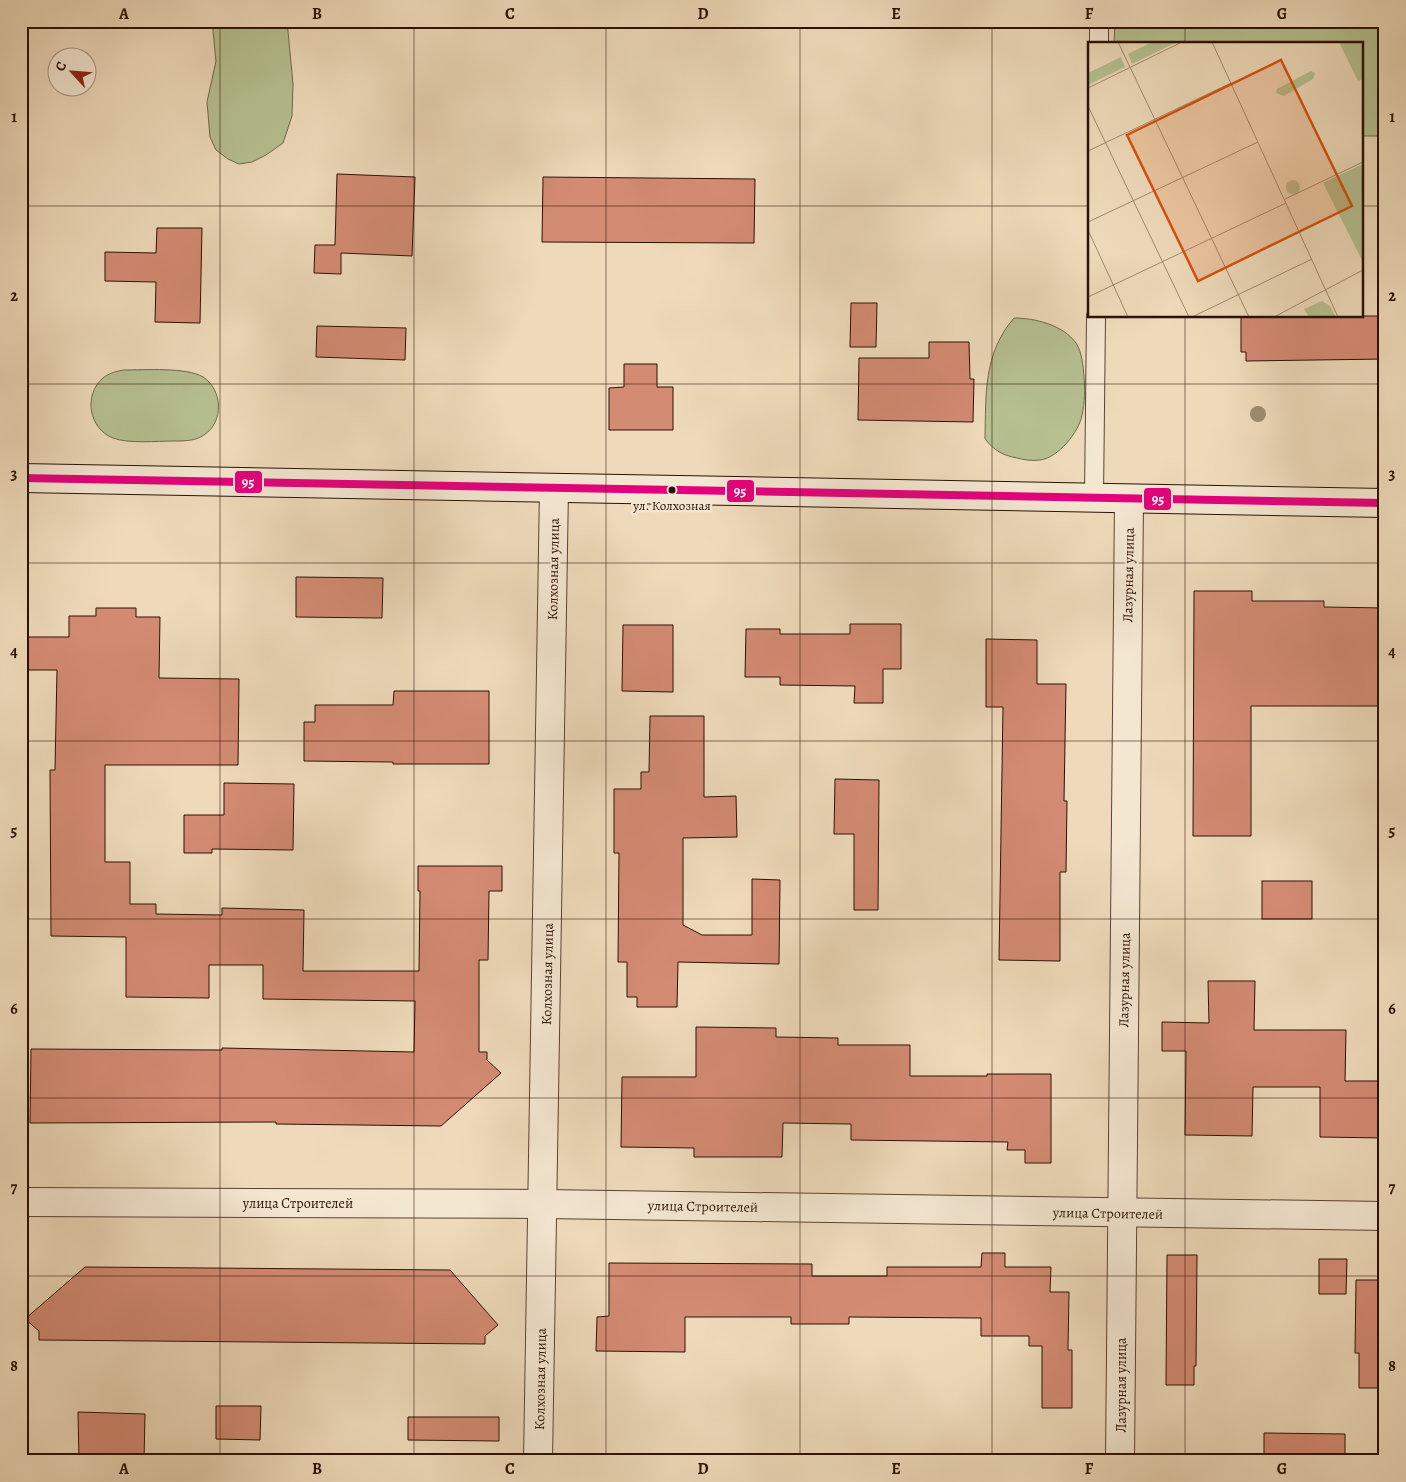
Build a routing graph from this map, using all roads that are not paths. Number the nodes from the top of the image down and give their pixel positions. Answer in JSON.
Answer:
{"nodes":[{"id":1,"x":1099,"y":21,"type":"edge"},
{"id":2,"x":1099,"y":42,"type":"edge"},
{"id":3,"x":1096,"y":318,"type":"edge"},
{"id":4,"x":21,"y":478,"type":"edge"},
{"id":5,"x":554,"y":488,"type":"junction"},
{"id":6,"x":1094,"y":498,"type":"junction"},
{"id":7,"x":1129,"y":499,"type":"junction"},
{"id":8,"x":1385,"y":504,"type":"edge"},
{"id":9,"x":21,"y":1202,"type":"edge"},
{"id":10,"x":544,"y":1204,"type":"junction"},
{"id":11,"x":1122,"y":1213,"type":"junction"},
{"id":12,"x":1385,"y":1216,"type":"edge"},
{"id":13,"x":538,"y":1461,"type":"edge"},
{"id":14,"x":1120,"y":1461,"type":"edge"}],
"edges":[{"from":1,"to":2,"type":"lane"},
{"from":3,"to":6,"type":"lane"},
{"from":4,"to":5,"type":"street"},
{"from":5,"to":6,"type":"street"},
{"from":5,"to":10,"type":"street","name":"Колхозная улица"},
{"from":6,"to":7,"type":"street"},
{"from":7,"to":8,"type":"street"},
{"from":7,"to":11,"type":"street","name":"Лазурная улица"},
{"from":9,"to":10,"type":"street","name":"улица Строителей"},
{"from":10,"to":11,"type":"street","name":"улица Строителей"},
{"from":10,"to":13,"type":"street","name":"Колхозная улица"},
{"from":11,"to":12,"type":"street","name":"улица Строителей"},
{"from":11,"to":14,"type":"street","name":"Лазурная улица"}]}
